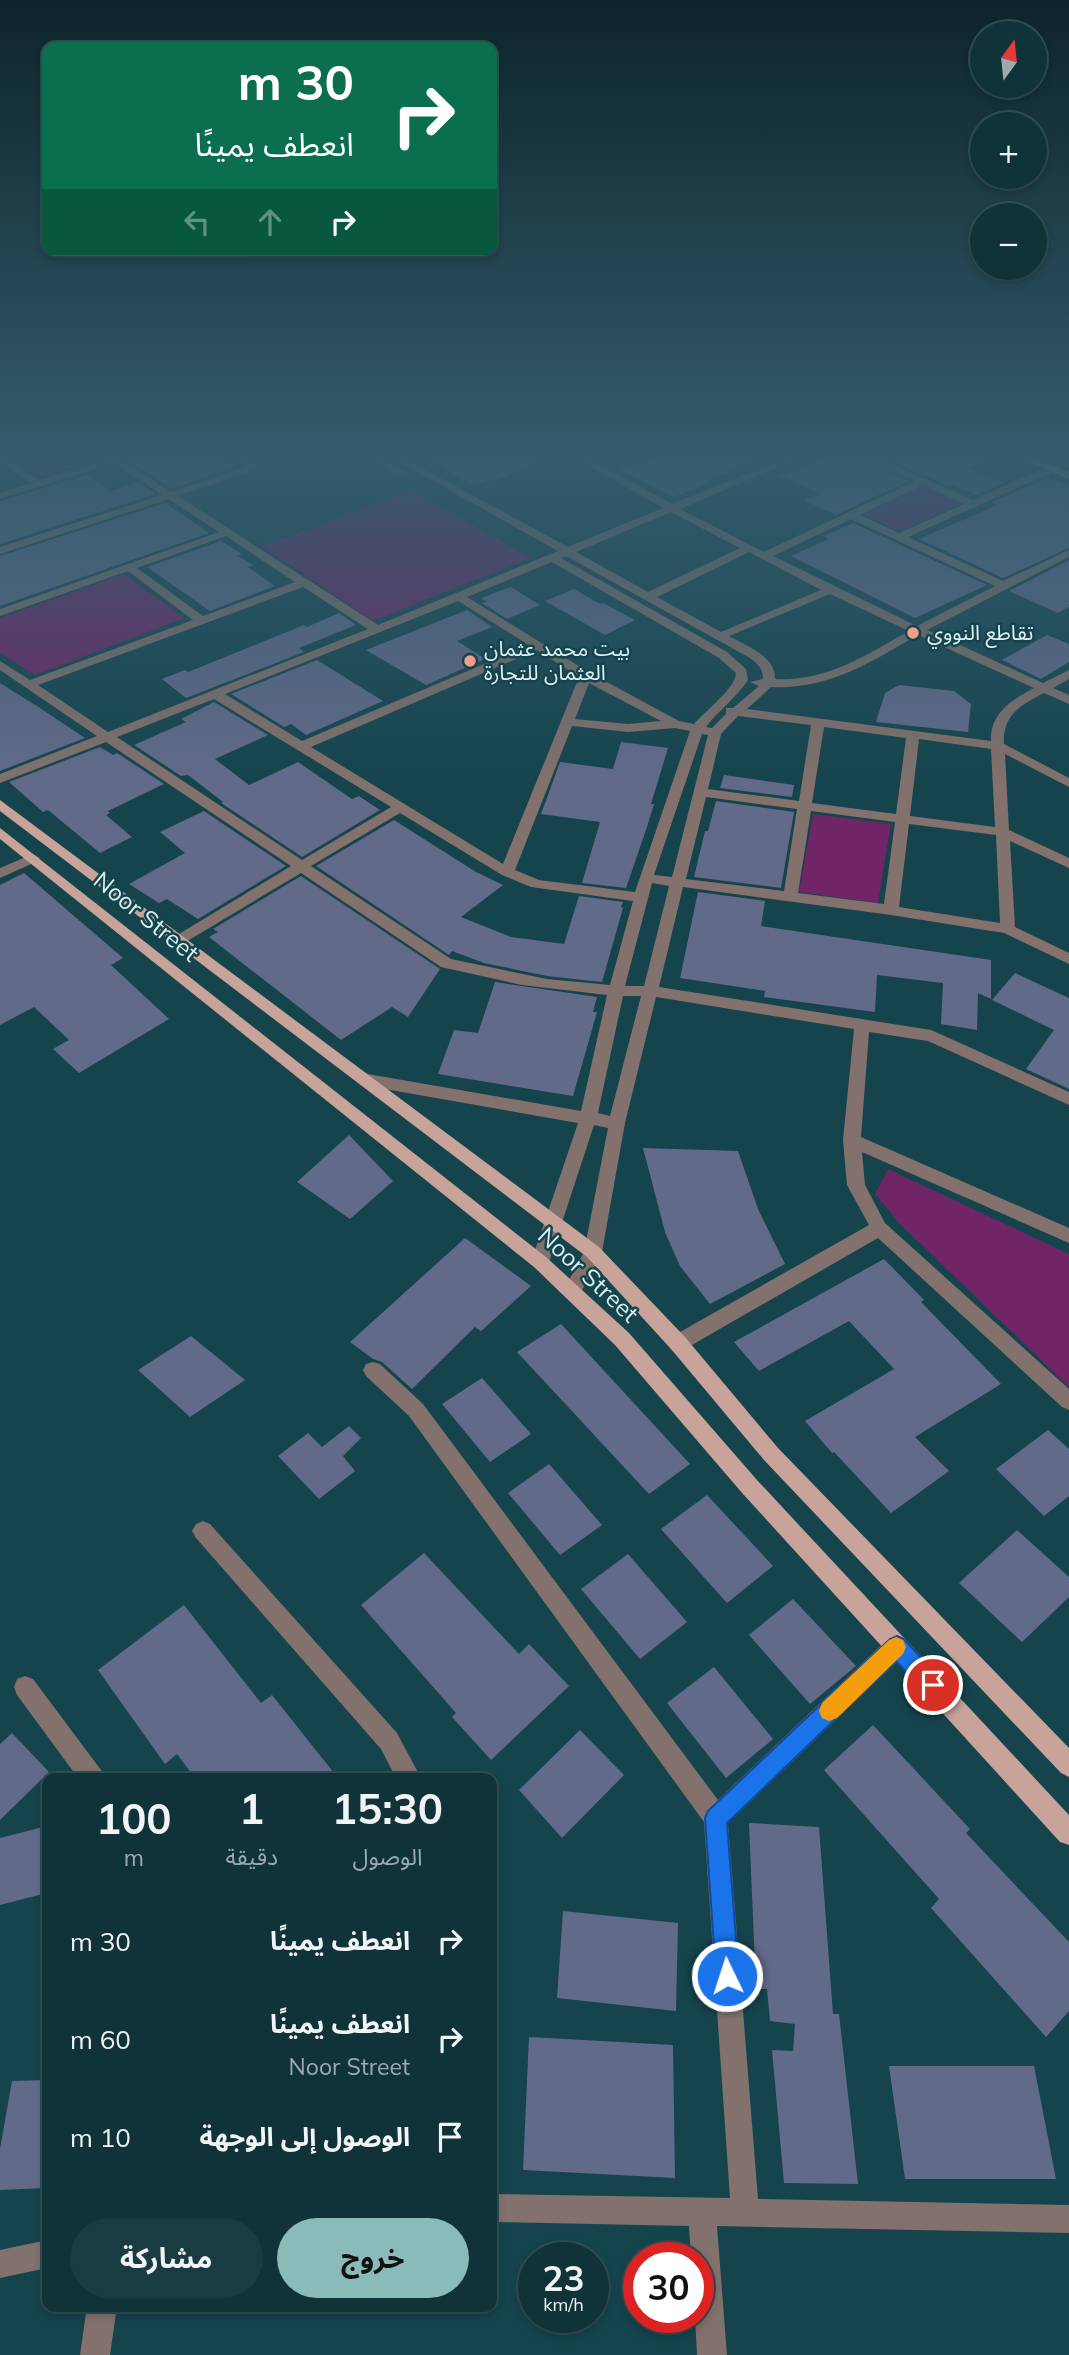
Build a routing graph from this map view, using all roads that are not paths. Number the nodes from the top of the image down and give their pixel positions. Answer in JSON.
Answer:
{"nodes":[{"id":1,"x":135,"y":565,"type":"edge"},
{"id":2,"x":275,"y":565,"type":"edge"},
{"id":3,"x":538,"y":565,"type":"edge"},
{"id":4,"x":574,"y":565,"type":"edge"},
{"id":5,"x":579,"y":565,"type":"edge"},
{"id":6,"x":714,"y":565,"type":"edge"},
{"id":7,"x":781,"y":565,"type":"edge"},
{"id":8,"x":961,"y":565,"type":"edge"},
{"id":9,"x":1046,"y":565,"type":"edge"},
{"id":10,"x":129,"y":567,"type":"junction"},
{"id":11,"x":303,"y":583,"type":"junction"},
{"id":12,"x":1004,"y":586,"type":"junction"},
{"id":13,"x":830,"y":590,"type":"junction"},
{"id":14,"x":649,"y":596,"type":"junction"},
{"id":15,"x":460,"y":597,"type":"junction"},
{"id":16,"x":0,"y":613,"type":"edge"},
{"id":17,"x":202,"y":621,"type":"junction"},
{"id":18,"x":920,"y":629,"type":"junction"},
{"id":19,"x":377,"y":630,"type":"junction"},
{"id":20,"x":720,"y":636,"type":"junction"},
{"id":21,"x":537,"y":646,"type":"junction"},
{"id":22,"x":0,"y":665,"type":"edge"},
{"id":23,"x":1069,"y":674,"type":"edge"},
{"id":24,"x":586,"y":676,"type":"junction"},
{"id":25,"x":742,"y":680,"type":"junction"},
{"id":26,"x":32,"y":683,"type":"junction"},
{"id":27,"x":768,"y":683,"type":"junction"},
{"id":28,"x":1043,"y":687,"type":"junction"},
{"id":29,"x":215,"y":693,"type":"junction"},
{"id":30,"x":1069,"y":700,"type":"edge"},
{"id":31,"x":714,"y":708,"type":"junction"},
{"id":32,"x":735,"y":712,"type":"junction"},
{"id":33,"x":566,"y":722,"type":"junction"},
{"id":34,"x":675,"y":724,"type":"junction"},
{"id":35,"x":818,"y":724,"type":"junction"},
{"id":36,"x":697,"y":729,"type":"junction"},
{"id":37,"x":715,"y":733,"type":"junction"},
{"id":38,"x":107,"y":736,"type":"junction"},
{"id":39,"x":913,"y":737,"type":"junction"},
{"id":40,"x":301,"y":746,"type":"junction"},
{"id":41,"x":999,"y":746,"type":"junction"},
{"id":42,"x":0,"y":779,"type":"edge"},
{"id":43,"x":1069,"y":783,"type":"edge"},
{"id":44,"x":701,"y":793,"type":"junction"},
{"id":45,"x":0,"y":804,"type":"edge"},
{"id":46,"x":803,"y":806,"type":"junction"},
{"id":47,"x":400,"y":807,"type":"junction"},
{"id":48,"x":904,"y":819,"type":"junction"},
{"id":49,"x":0,"y":832,"type":"edge"},
{"id":50,"x":1003,"y":832,"type":"junction"},
{"id":51,"x":33,"y":858,"type":"junction"},
{"id":52,"x":1069,"y":864,"type":"edge"},
{"id":53,"x":304,"y":867,"type":"junction"},
{"id":54,"x":507,"y":872,"type":"junction"},
{"id":55,"x":0,"y":874,"type":"edge"},
{"id":56,"x":646,"y":878,"type":"junction"},
{"id":57,"x":678,"y":883,"type":"junction"},
{"id":58,"x":642,"y":897,"type":"junction"},
{"id":59,"x":790,"y":897,"type":"junction"},
{"id":60,"x":891,"y":910,"type":"junction"},
{"id":61,"x":1008,"y":929,"type":"junction"},
{"id":62,"x":179,"y":940,"type":"junction"},
{"id":63,"x":1069,"y":959,"type":"edge"},
{"id":64,"x":650,"y":991,"type":"junction"},
{"id":65,"x":616,"y":992,"type":"junction"},
{"id":66,"x":862,"y":1023,"type":"junction"},
{"id":67,"x":362,"y":1079,"type":"junction"},
{"id":68,"x":1069,"y":1099,"type":"edge"},
{"id":69,"x":588,"y":1119,"type":"junction"},
{"id":70,"x":617,"y":1123,"type":"junction"},
{"id":71,"x":852,"y":1140,"type":"junction"},
{"id":72,"x":554,"y":1225,"type":"junction"},
{"id":73,"x":878,"y":1228,"type":"junction"},
{"id":74,"x":1069,"y":1236,"type":"edge"},
{"id":75,"x":593,"y":1252,"type":"junction"},
{"id":76,"x":540,"y":1262,"type":"junction"},
{"id":77,"x":572,"y":1291,"type":"junction"},
{"id":78,"x":678,"y":1343,"type":"junction"},
{"id":79,"x":373,"y":1370,"type":"dead end"},
{"id":80,"x":1069,"y":1401,"type":"edge"},
{"id":81,"x":203,"y":1531,"type":"dead end"},
{"id":82,"x":897,"y":1646,"type":"junction"},
{"id":83,"x":25,"y":1687,"type":"dead end"},
{"id":84,"x":1069,"y":1765,"type":"edge"},
{"id":85,"x":89,"y":1773,"type":"edge"},
{"id":86,"x":406,"y":1773,"type":"edge"},
{"id":87,"x":716,"y":1818,"type":"junction"},
{"id":88,"x":1069,"y":1833,"type":"edge"},
{"id":89,"x":497,"y":2208,"type":"edge"},
{"id":90,"x":702,"y":2212,"type":"junction"},
{"id":91,"x":745,"y":2213,"type":"junction"},
{"id":92,"x":1069,"y":2219,"type":"edge"},
{"id":93,"x":42,"y":2255,"type":"edge"},
{"id":94,"x":0,"y":2264,"type":"edge"},
{"id":95,"x":101,"y":2312,"type":"edge"},
{"id":96,"x":95,"y":2355,"type":"edge"},
{"id":97,"x":712,"y":2355,"type":"edge"}],
"edges":[{"from":1,"to":10,"type":"street"},
{"from":2,"to":11,"type":"street"},
{"from":3,"to":15,"type":"street"},
{"from":4,"to":25,"type":"street"},
{"from":5,"to":14,"type":"street"},
{"from":6,"to":14,"type":"street"},
{"from":7,"to":13,"type":"street"},
{"from":8,"to":12,"type":"street"},
{"from":9,"to":12,"type":"street"},
{"from":10,"to":16,"type":"street"},
{"from":10,"to":17,"type":"street"},
{"from":11,"to":17,"type":"street"},
{"from":11,"to":19,"type":"street"},
{"from":12,"to":18,"type":"street"},
{"from":13,"to":18,"type":"street"},
{"from":13,"to":20,"type":"street"},
{"from":14,"to":20,"type":"street"},
{"from":15,"to":19,"type":"street"},
{"from":15,"to":21,"type":"street"},
{"from":17,"to":26,"type":"street"},
{"from":18,"to":27,"type":"street"},
{"from":18,"to":28,"type":"street"},
{"from":19,"to":29,"type":"street"},
{"from":20,"to":27,"type":"street"},
{"from":21,"to":24,"type":"street"},
{"from":21,"to":40,"type":"street"},
{"from":22,"to":26,"type":"street"},
{"from":23,"to":28,"type":"street"},
{"from":24,"to":33,"type":"street"},
{"from":24,"to":34,"type":"street"},
{"from":25,"to":27,"type":"street"},
{"from":25,"to":31,"type":"street"},
{"from":26,"to":38,"type":"street"},
{"from":27,"to":32,"type":"street"},
{"from":28,"to":30,"type":"street"},
{"from":28,"to":41,"type":"street"},
{"from":29,"to":38,"type":"street"},
{"from":29,"to":40,"type":"street"},
{"from":31,"to":32,"type":"street"},
{"from":31,"to":36,"type":"street"},
{"from":32,"to":35,"type":"street"},
{"from":32,"to":37,"type":"street"},
{"from":33,"to":34,"type":"street"},
{"from":33,"to":54,"type":"street"},
{"from":34,"to":36,"type":"street"},
{"from":35,"to":39,"type":"street"},
{"from":35,"to":46,"type":"street"},
{"from":36,"to":37,"type":"street"},
{"from":36,"to":56,"type":"street"},
{"from":37,"to":44,"type":"street"},
{"from":38,"to":42,"type":"street"},
{"from":38,"to":53,"type":"street"},
{"from":39,"to":41,"type":"street"},
{"from":39,"to":48,"type":"street"},
{"from":40,"to":47,"type":"street"},
{"from":41,"to":43,"type":"street"},
{"from":41,"to":50,"type":"street"},
{"from":44,"to":46,"type":"street"},
{"from":44,"to":57,"type":"street"},
{"from":45,"to":62,"type":"main road","name":"Noor Street"},
{"from":46,"to":48,"type":"street"},
{"from":46,"to":59,"type":"street"},
{"from":47,"to":53,"type":"street"},
{"from":47,"to":54,"type":"street"},
{"from":48,"to":50,"type":"street"},
{"from":48,"to":60,"type":"street"},
{"from":49,"to":51,"type":"main road","name":"Noor Street"},
{"from":50,"to":52,"type":"street"},
{"from":50,"to":61,"type":"street"},
{"from":51,"to":55,"type":"street"},
{"from":51,"to":76,"type":"main road","name":"Noor Street"},
{"from":53,"to":62,"type":"street"},
{"from":53,"to":65,"type":"street"},
{"from":54,"to":58,"type":"street"},
{"from":56,"to":57,"type":"street"},
{"from":56,"to":58,"type":"street"},
{"from":57,"to":59,"type":"street"},
{"from":57,"to":64,"type":"street"},
{"from":58,"to":65,"type":"street"},
{"from":59,"to":60,"type":"street"},
{"from":60,"to":61,"type":"street"},
{"from":61,"to":63,"type":"street"},
{"from":62,"to":67,"type":"main road","name":"Noor Street"},
{"from":64,"to":65,"type":"street"},
{"from":64,"to":66,"type":"street"},
{"from":64,"to":70,"type":"street"},
{"from":65,"to":69,"type":"street"},
{"from":66,"to":68,"type":"street"},
{"from":66,"to":71,"type":"street"},
{"from":67,"to":69,"type":"street"},
{"from":67,"to":72,"type":"main road","name":"Noor Street"},
{"from":69,"to":70,"type":"street"},
{"from":69,"to":72,"type":"street"},
{"from":70,"to":75,"type":"street"},
{"from":71,"to":73,"type":"street"},
{"from":71,"to":74,"type":"street"},
{"from":72,"to":75,"type":"main road","name":"Noor Street"},
{"from":72,"to":76,"type":"street"},
{"from":73,"to":78,"type":"street"},
{"from":73,"to":80,"type":"street"},
{"from":75,"to":77,"type":"street"},
{"from":75,"to":78,"type":"main road","name":"Noor Street"},
{"from":76,"to":77,"type":"main road","name":"Noor Street"},
{"from":77,"to":82,"type":"main road","name":"Noor Street"},
{"from":78,"to":84,"type":"main road","name":"Noor Street"},
{"from":79,"to":87,"type":"street"},
{"from":81,"to":86,"type":"street"},
{"from":82,"to":87,"type":"street"},
{"from":82,"to":88,"type":"main road","name":"Noor Street"},
{"from":83,"to":85,"type":"street"},
{"from":87,"to":91,"type":"street"},
{"from":89,"to":90,"type":"street"},
{"from":90,"to":91,"type":"street"},
{"from":90,"to":97,"type":"street"},
{"from":91,"to":92,"type":"street"},
{"from":93,"to":94,"type":"street"},
{"from":95,"to":96,"type":"street"}]}
